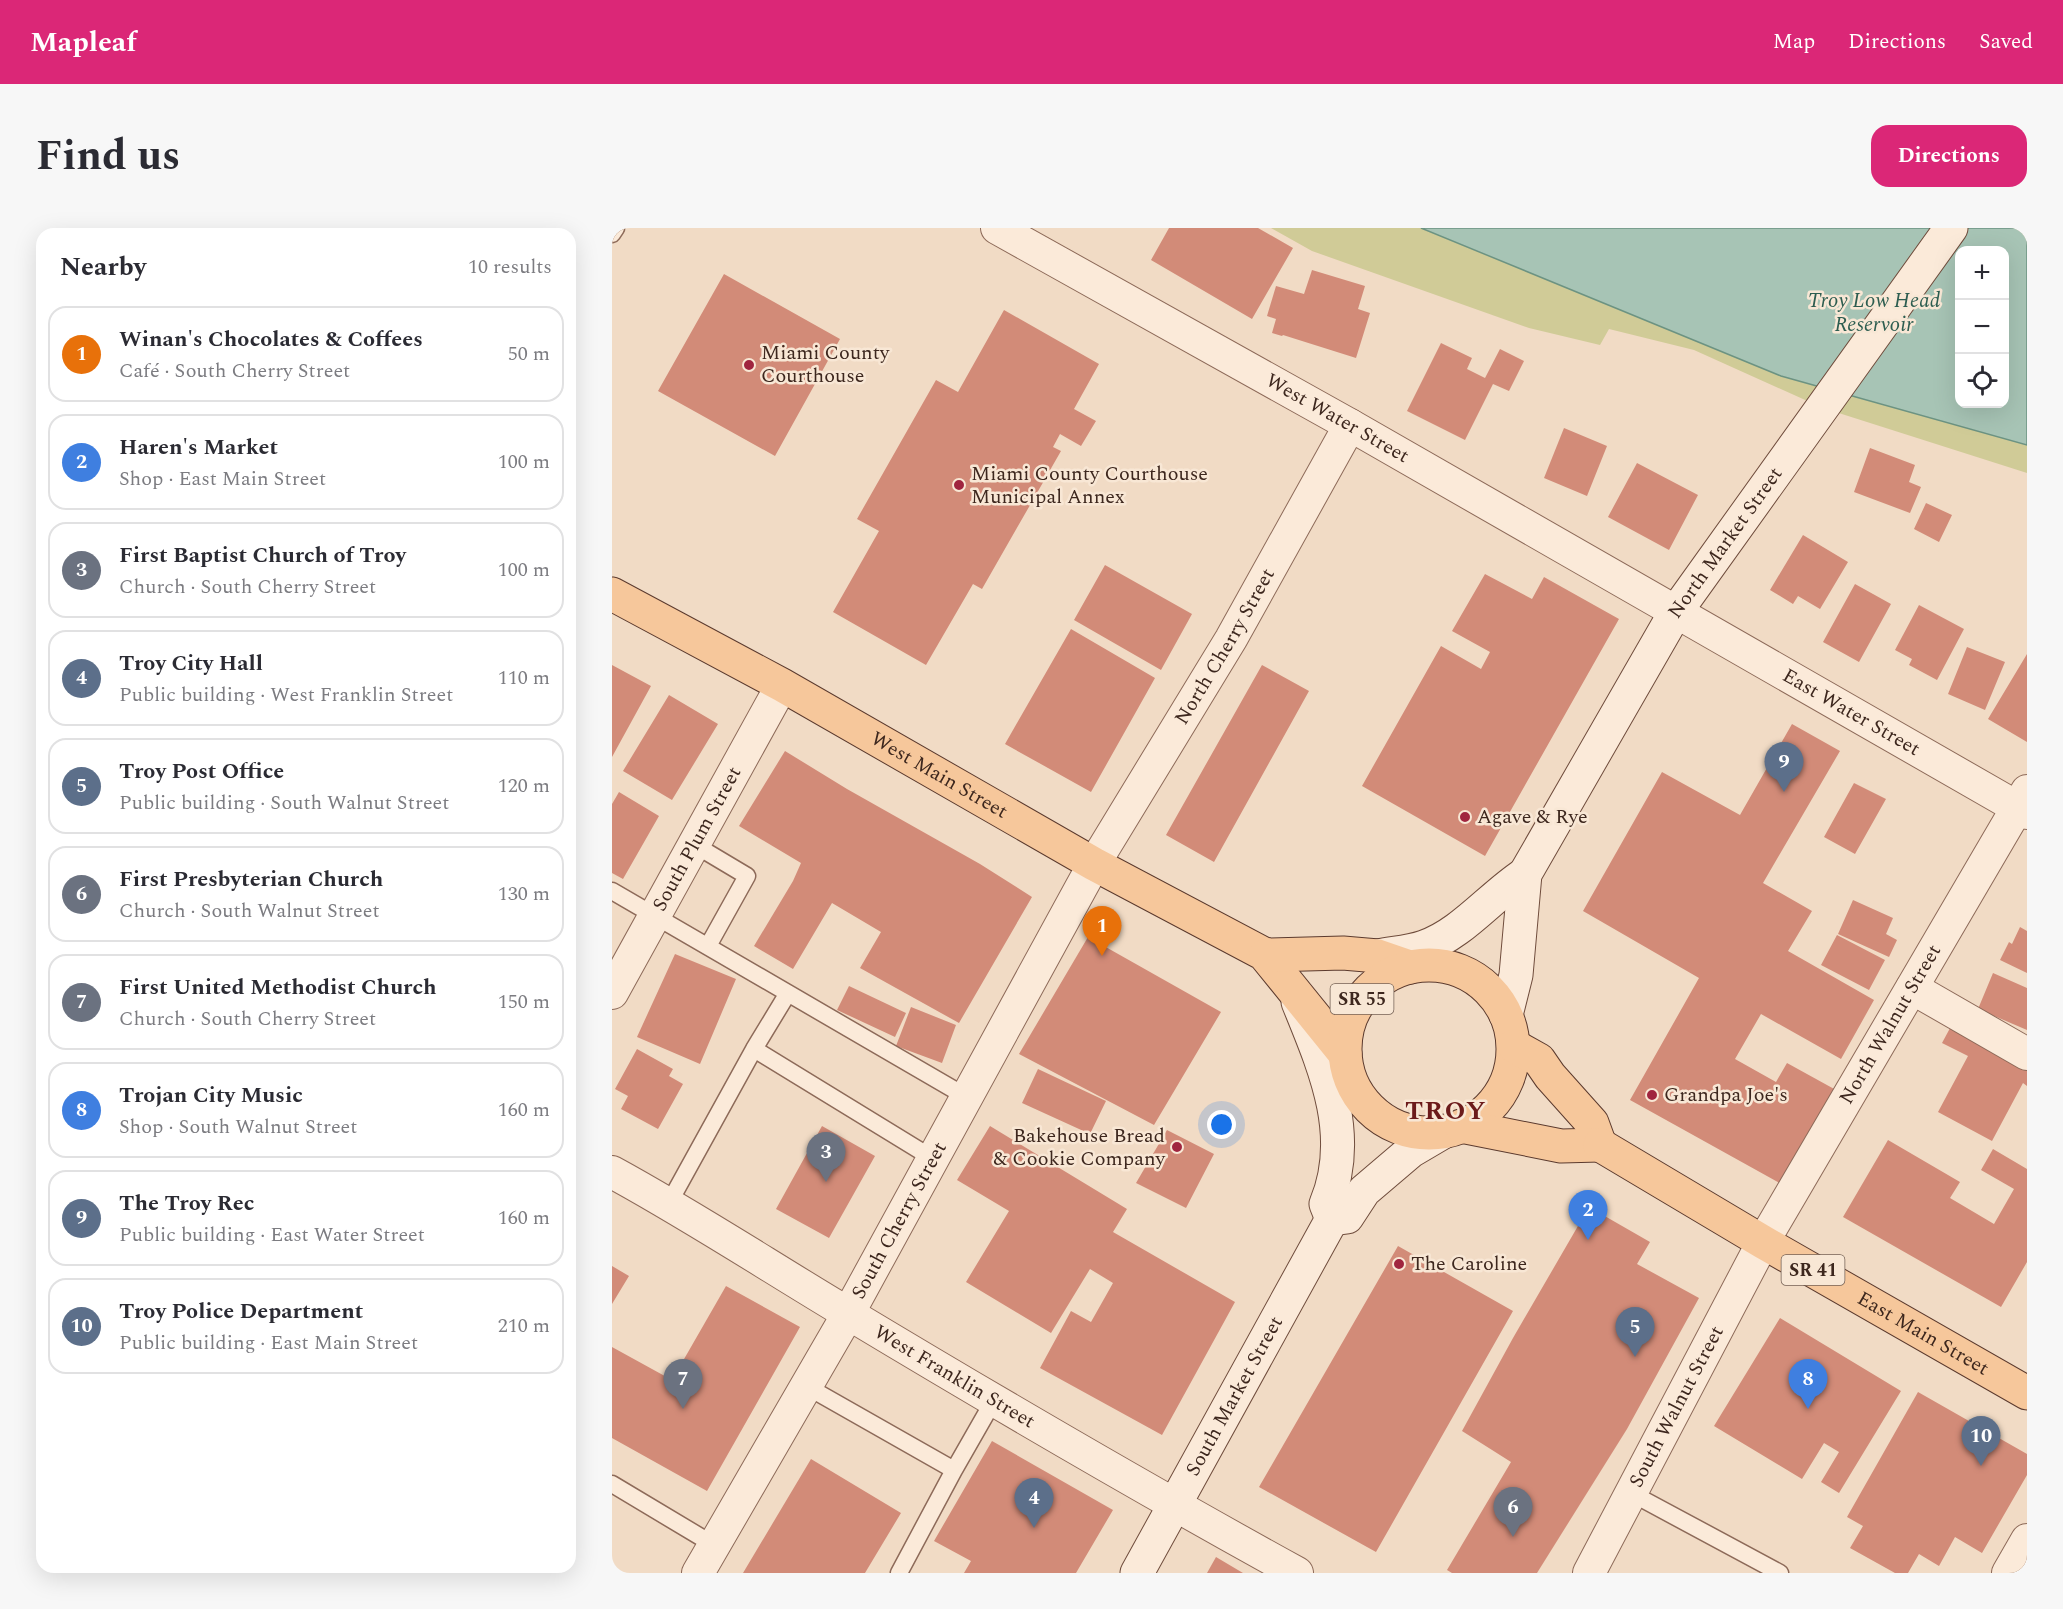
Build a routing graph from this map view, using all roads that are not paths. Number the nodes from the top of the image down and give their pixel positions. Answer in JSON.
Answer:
{"nodes":[{"id":1,"x":615,"y":228,"type":"edge"},
{"id":2,"x":997,"y":228,"type":"edge"},
{"id":3,"x":1951,"y":228,"type":"edge"},
{"id":4,"x":612,"y":234,"type":"edge"},
{"id":5,"x":1350,"y":425,"type":"junction"},
{"id":6,"x":612,"y":594,"type":"edge"},
{"id":7,"x":1675,"y":613,"type":"junction"},
{"id":8,"x":782,"y":685,"type":"junction"},
{"id":9,"x":2024,"y":804,"type":"edge"},
{"id":10,"x":694,"y":845,"type":"junction"},
{"id":11,"x":1094,"y":864,"type":"junction"},
{"id":12,"x":1525,"y":874,"type":"junction"},
{"id":13,"x":612,"y":891,"type":"edge"},
{"id":14,"x":655,"y":916,"type":"junction"},
{"id":15,"x":1437,"y":941,"type":"junction"},
{"id":16,"x":708,"y":946,"type":"junction"},
{"id":17,"x":1266,"y":955,"type":"junction"},
{"id":18,"x":1378,"y":956,"type":"junction"},
{"id":19,"x":1413,"y":966,"type":"junction"},
{"id":20,"x":1516,"y":975,"type":"junction"},
{"id":21,"x":1912,"y":988,"type":"junction"},
{"id":22,"x":1294,"y":990,"type":"junction"},
{"id":23,"x":612,"y":993,"type":"edge"},
{"id":24,"x":788,"y":993,"type":"junction"},
{"id":25,"x":1506,"y":1015,"type":"junction"},
{"id":26,"x":754,"y":1049,"type":"junction"},
{"id":27,"x":1526,"y":1053,"type":"junction"},
{"id":28,"x":2027,"y":1054,"type":"edge"},
{"id":29,"x":1346,"y":1060,"type":"junction"},
{"id":30,"x":965,"y":1096,"type":"junction"},
{"id":31,"x":1453,"y":1129,"type":"junction"},
{"id":32,"x":1337,"y":1131,"type":"junction"},
{"id":33,"x":1600,"y":1145,"type":"junction"},
{"id":34,"x":932,"y":1158,"type":"junction"},
{"id":35,"x":612,"y":1172,"type":"edge"},
{"id":36,"x":669,"y":1203,"type":"junction"},
{"id":37,"x":1332,"y":1218,"type":"junction"},
{"id":38,"x":1763,"y":1242,"type":"junction"},
{"id":39,"x":848,"y":1314,"type":"junction"},
{"id":40,"x":806,"y":1386,"type":"junction"},
{"id":41,"x":2027,"y":1393,"type":"edge"},
{"id":42,"x":994,"y":1400,"type":"junction"},
{"id":43,"x":954,"y":1470,"type":"junction"},
{"id":44,"x":612,"y":1484,"type":"edge"},
{"id":45,"x":1631,"y":1493,"type":"junction"},
{"id":46,"x":1175,"y":1506,"type":"junction"},
{"id":47,"x":2027,"y":1540,"type":"edge"},
{"id":48,"x":714,"y":1545,"type":"junction"},
{"id":49,"x":698,"y":1573,"type":"edge"},
{"id":50,"x":899,"y":1573,"type":"edge"},
{"id":51,"x":1137,"y":1573,"type":"edge"},
{"id":52,"x":1297,"y":1573,"type":"edge"},
{"id":53,"x":1589,"y":1573,"type":"edge"},
{"id":54,"x":1780,"y":1573,"type":"edge"},
{"id":55,"x":2008,"y":1573,"type":"edge"}],
"edges":[{"from":1,"to":4,"type":"lane"},
{"from":2,"to":5,"type":"street","name":"West Water Street"},
{"from":3,"to":7,"type":"main road","name":"North Market Street"},
{"from":5,"to":7,"type":"street","name":"West Water Street"},
{"from":5,"to":11,"type":"street","name":"North Cherry Street"},
{"from":6,"to":8,"type":"main road","name":"West Main Street"},
{"from":7,"to":9,"type":"street","name":"East Water Street"},
{"from":7,"to":12,"type":"main road","name":"North Market Street"},
{"from":8,"to":10,"type":"street","name":"South Plum Street"},
{"from":8,"to":11,"type":"main road","name":"West Main Street"},
{"from":9,"to":21,"type":"street","name":"North Walnut Street"},
{"from":10,"to":14,"type":"street","name":"South Plum Street"},
{"from":10,"to":16,"type":"lane"},
{"from":11,"to":17,"type":"main road","name":"West Main Street"},
{"from":11,"to":30,"type":"street","name":"South Cherry Street"},
{"from":12,"to":15,"type":"main road"},
{"from":12,"to":20,"type":"main road"},
{"from":13,"to":14,"type":"lane"},
{"from":14,"to":16,"type":"lane"},
{"from":14,"to":23,"type":"street","name":"South Plum Street"},
{"from":15,"to":18,"type":"main road"},
{"from":15,"to":19,"type":"main road"},
{"from":16,"to":24,"type":"lane"},
{"from":17,"to":18,"type":"main road"},
{"from":17,"to":22,"type":"main road"},
{"from":18,"to":19,"type":"main road"},
{"from":19,"to":25,"type":"main road"},
{"from":19,"to":29,"type":"main road","number":"SR 55"},
{"from":20,"to":25,"type":"main road"},
{"from":20,"to":27,"type":"main road"},
{"from":21,"to":28,"type":"street"},
{"from":21,"to":38,"type":"street","name":"North Walnut Street"},
{"from":22,"to":29,"type":"main road"},
{"from":22,"to":32,"type":"main road"},
{"from":24,"to":26,"type":"lane"},
{"from":24,"to":30,"type":"lane"},
{"from":25,"to":27,"type":"main road"},
{"from":26,"to":34,"type":"lane"},
{"from":26,"to":36,"type":"lane"},
{"from":27,"to":31,"type":"main road"},
{"from":27,"to":33,"type":"main road"},
{"from":29,"to":31,"type":"main road"},
{"from":29,"to":32,"type":"main road"},
{"from":30,"to":34,"type":"street","name":"South Cherry Street"},
{"from":31,"to":33,"type":"main road"},
{"from":31,"to":37,"type":"main road"},
{"from":32,"to":37,"type":"main road"},
{"from":33,"to":38,"type":"main road","name":"East Main Street","number":"SR 41"},
{"from":34,"to":39,"type":"street","name":"South Cherry Street"},
{"from":35,"to":36,"type":"street","name":"West Franklin Street"},
{"from":36,"to":39,"type":"street","name":"West Franklin Street"},
{"from":37,"to":46,"type":"main road","name":"South Market Street"},
{"from":38,"to":41,"type":"main road","name":"East Main Street","number":"SR 41"},
{"from":38,"to":45,"type":"street","name":"South Walnut Street"},
{"from":39,"to":40,"type":"street","name":"South Cherry Street"},
{"from":39,"to":42,"type":"street","name":"West Franklin Street"},
{"from":40,"to":43,"type":"lane"},
{"from":40,"to":48,"type":"street","name":"South Cherry Street"},
{"from":42,"to":43,"type":"lane"},
{"from":42,"to":46,"type":"street","name":"West Franklin Street"},
{"from":43,"to":50,"type":"lane"},
{"from":44,"to":48,"type":"lane"},
{"from":45,"to":53,"type":"street","name":"South Walnut Street"},
{"from":45,"to":54,"type":"lane"},
{"from":46,"to":51,"type":"main road","name":"South Market Street"},
{"from":46,"to":52,"type":"street","name":"West Franklin Street"},
{"from":47,"to":55,"type":"street"},
{"from":48,"to":49,"type":"street","name":"South Cherry Street"}]}
